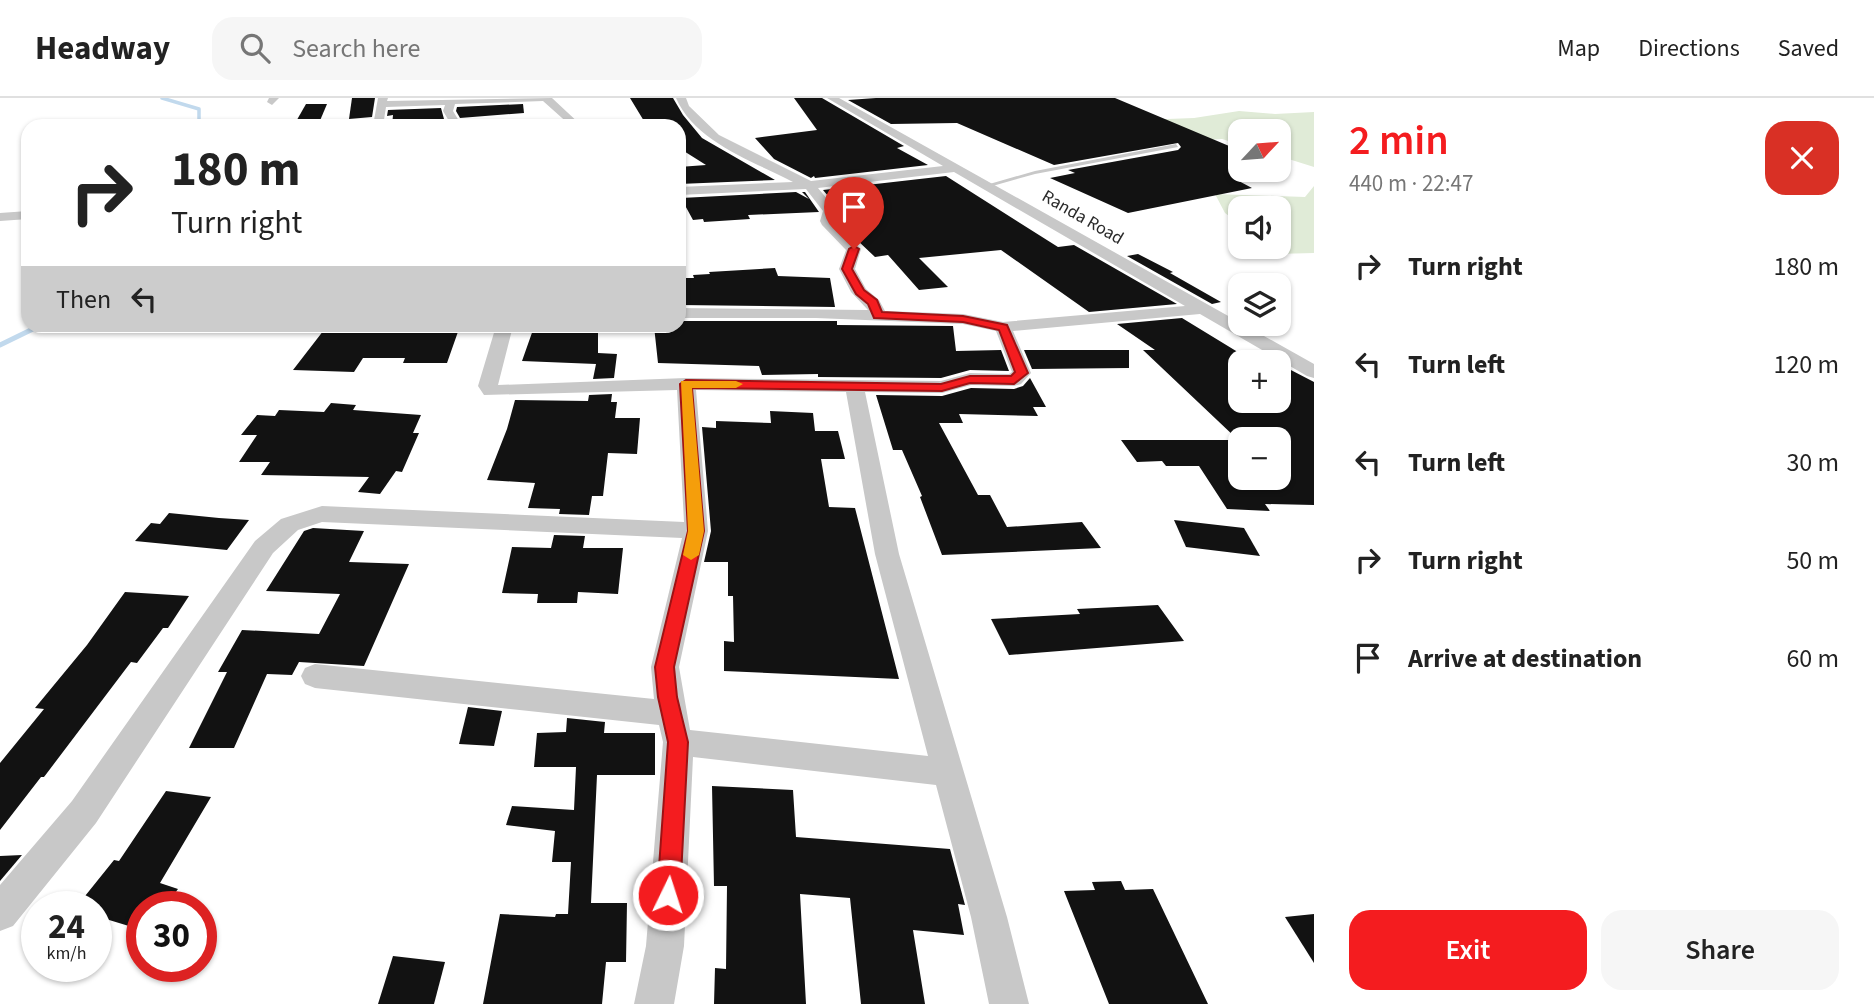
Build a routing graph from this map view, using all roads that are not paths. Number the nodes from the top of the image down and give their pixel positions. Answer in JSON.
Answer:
{"nodes":[{"id":1,"x":545,"y":98,"type":"edge"},
{"id":2,"x":681,"y":98,"type":"edge"},
{"id":3,"x":832,"y":98,"type":"edge"},
{"id":4,"x":847,"y":98,"type":"edge"},
{"id":5,"x":452,"y":100,"type":"junction"},
{"id":6,"x":381,"y":101,"type":"edge"},
{"id":7,"x":379,"y":119,"type":"edge"},
{"id":8,"x":453,"y":119,"type":"edge"},
{"id":9,"x":569,"y":119,"type":"edge"},
{"id":10,"x":1176,"y":146,"type":"dead end"},
{"id":11,"x":958,"y":168,"type":"junction"},
{"id":12,"x":808,"y":185,"type":"junction"},
{"id":13,"x":989,"y":185,"type":"junction"},
{"id":14,"x":686,"y":191,"type":"edge"},
{"id":15,"x":21,"y":216,"type":"edge"},
{"id":16,"x":0,"y":217,"type":"edge"},
{"id":17,"x":1203,"y":309,"type":"junction"},
{"id":18,"x":686,"y":313,"type":"edge"},
{"id":19,"x":878,"y":315,"type":"junction"},
{"id":20,"x":1003,"y":327,"type":"junction"},
{"id":21,"x":502,"y":333,"type":"edge"},
{"id":22,"x":1314,"y":372,"type":"edge"},
{"id":23,"x":686,"y":384,"type":"junction"},
{"id":24,"x":854,"y":385,"type":"junction"},
{"id":25,"x":696,"y":531,"type":"junction"},
{"id":26,"x":315,"y":676,"type":"dead end"},
{"id":27,"x":676,"y":728,"type":"junction"},
{"id":28,"x":948,"y":772,"type":"junction"},
{"id":29,"x":0,"y":914,"type":"edge"},
{"id":30,"x":654,"y":1004,"type":"edge"},
{"id":31,"x":1009,"y":1004,"type":"edge"}],
"edges":[{"from":1,"to":5,"type":"street"},
{"from":1,"to":9,"type":"street"},
{"from":2,"to":12,"type":"street"},
{"from":3,"to":4,"type":"street"},
{"from":3,"to":11,"type":"street","name":"Randa Road"},
{"from":5,"to":6,"type":"street"},
{"from":5,"to":8,"type":"street"},
{"from":6,"to":7,"type":"street"},
{"from":10,"to":13,"type":"lane"},
{"from":11,"to":12,"type":"street"},
{"from":11,"to":13,"type":"street","name":"Randa Road"},
{"from":12,"to":14,"type":"street"},
{"from":12,"to":19,"type":"street"},
{"from":13,"to":17,"type":"street","name":"Randa Road"},
{"from":15,"to":16,"type":"street"},
{"from":17,"to":20,"type":"street"},
{"from":17,"to":22,"type":"street","name":"Randa Road"},
{"from":18,"to":19,"type":"street"},
{"from":19,"to":20,"type":"street"},
{"from":20,"to":24,"type":"street"},
{"from":21,"to":23,"type":"street"},
{"from":23,"to":24,"type":"street"},
{"from":23,"to":25,"type":"street"},
{"from":24,"to":28,"type":"street"},
{"from":25,"to":27,"type":"street"},
{"from":25,"to":29,"type":"street"},
{"from":26,"to":27,"type":"street"},
{"from":27,"to":28,"type":"street"},
{"from":27,"to":30,"type":"street"},
{"from":28,"to":31,"type":"street"}]}
